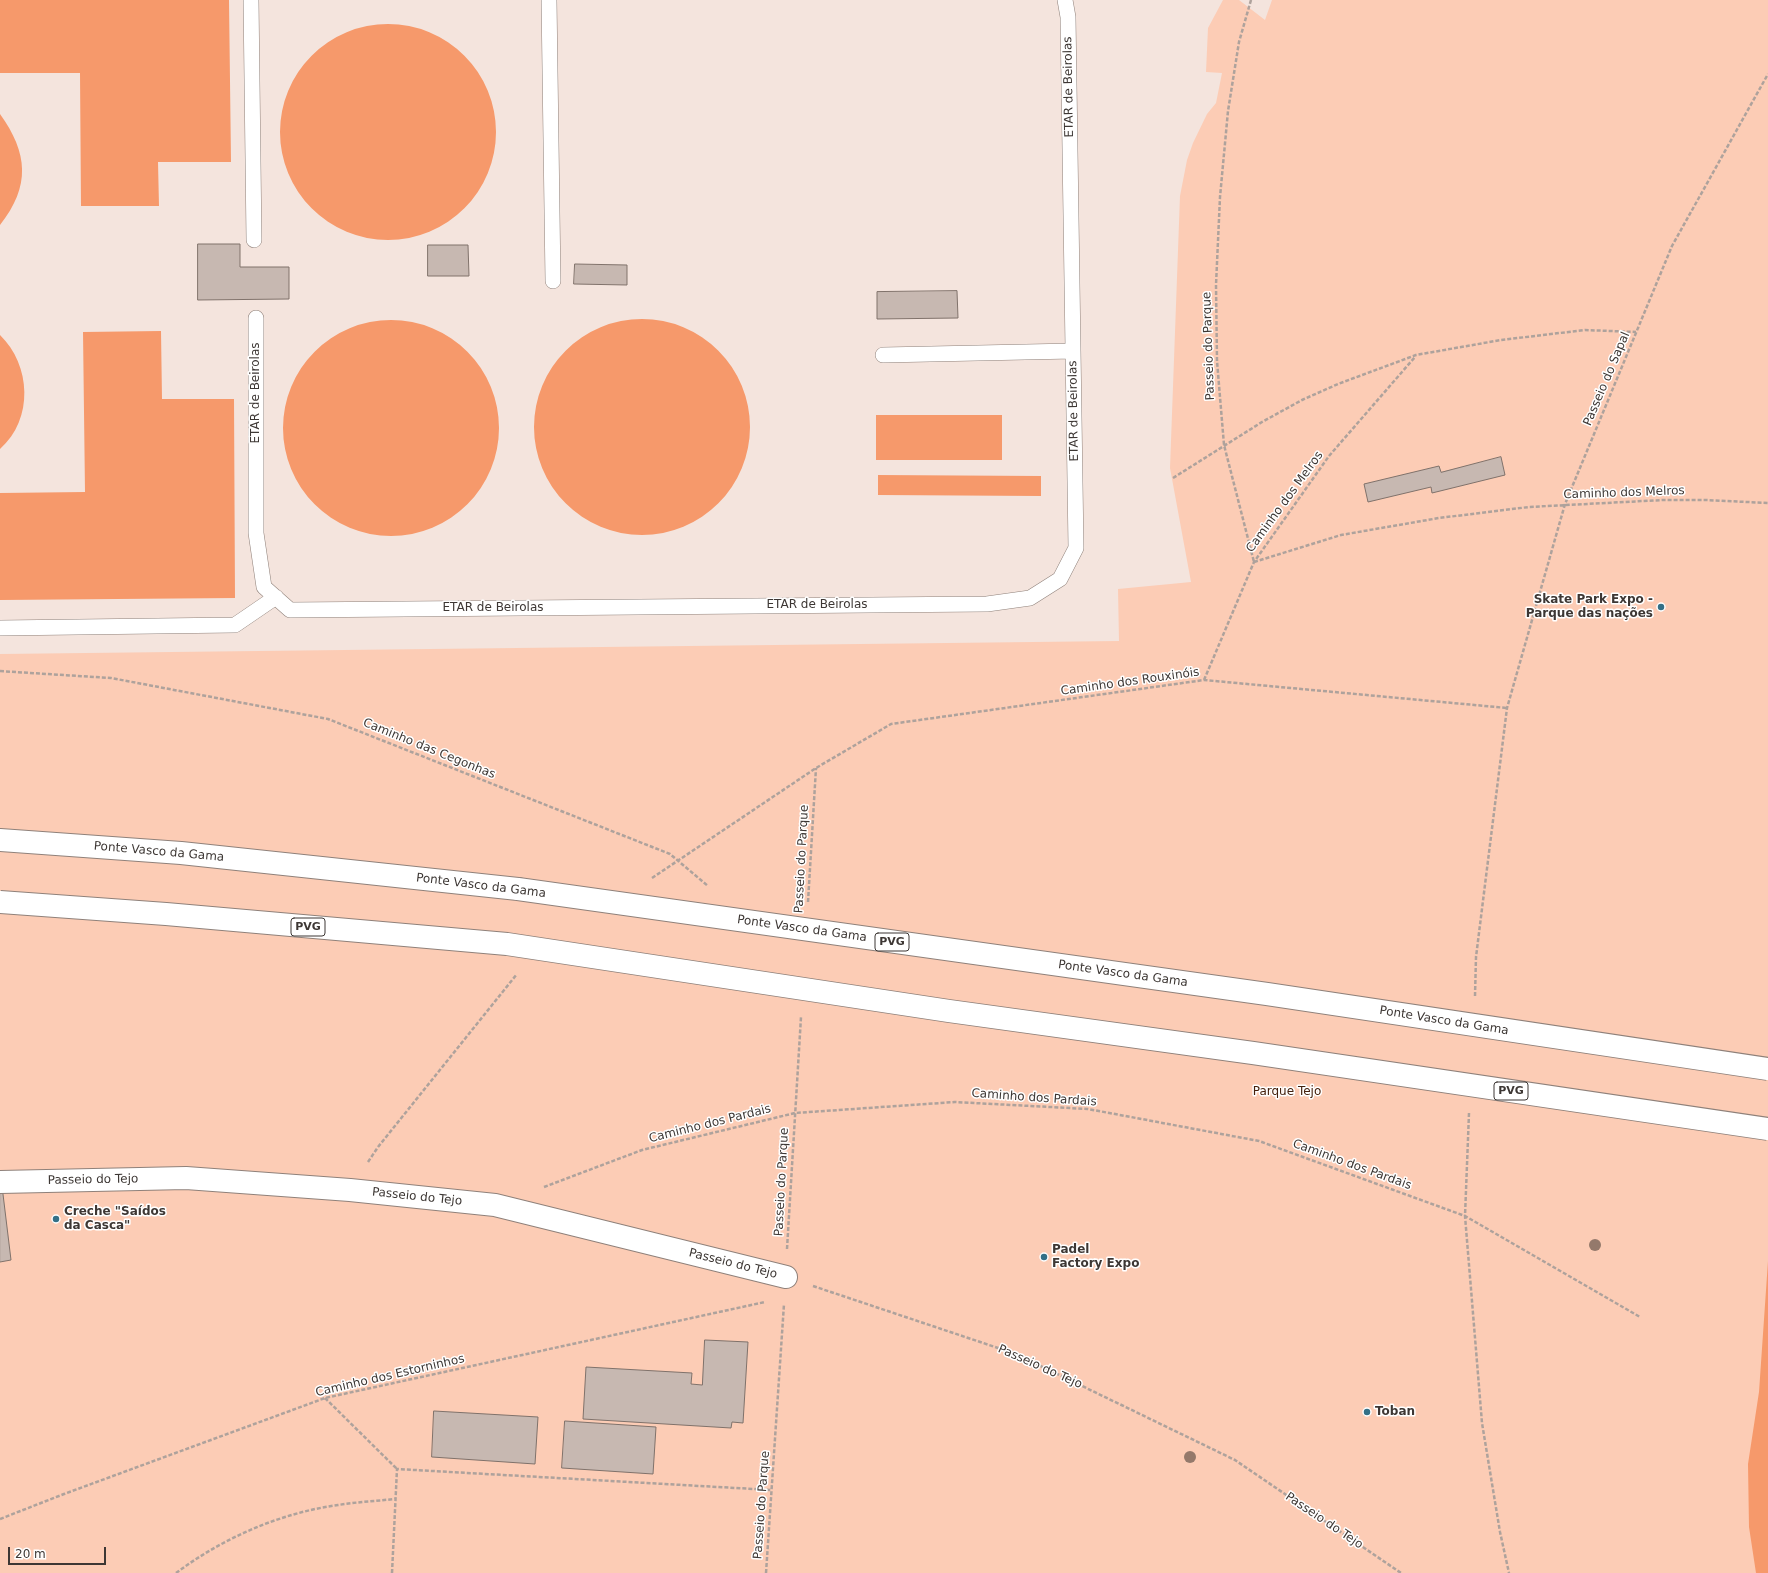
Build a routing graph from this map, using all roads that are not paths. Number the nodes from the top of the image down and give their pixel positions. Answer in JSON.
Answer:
{"nodes":[{"id":1,"x":251,"y":0,"type":"edge"},
{"id":2,"x":549,"y":0,"type":"edge"},
{"id":3,"x":1065,"y":0,"type":"edge"},
{"id":4,"x":254,"y":240,"type":"dead end"},
{"id":5,"x":553,"y":281,"type":"dead end"},
{"id":6,"x":256,"y":318,"type":"dead end"},
{"id":7,"x":1073,"y":351,"type":"junction"},
{"id":8,"x":883,"y":355,"type":"dead end"},
{"id":9,"x":276,"y":597,"type":"junction"},
{"id":10,"x":0,"y":628,"type":"edge"},
{"id":11,"x":0,"y":840,"type":"edge"},
{"id":12,"x":0,"y":902,"type":"edge"},
{"id":13,"x":1768,"y":1069,"type":"edge"},
{"id":14,"x":1768,"y":1129,"type":"edge"},
{"id":15,"x":0,"y":1182,"type":"edge"},
{"id":16,"x":786,"y":1277,"type":"road end"}],
"edges":[{"from":1,"to":4,"type":"lane"},
{"from":2,"to":5,"type":"lane"},
{"from":3,"to":7,"type":"lane","name":"ETAR de Beirolas"},
{"from":6,"to":9,"type":"lane","name":"ETAR de Beirolas"},
{"from":7,"to":8,"type":"lane"},
{"from":7,"to":9,"type":"lane","name":"ETAR de Beirolas"},
{"from":9,"to":10,"type":"lane"},
{"from":11,"to":13,"type":"main road","name":"Ponte Vasco da Gama","number":"PVG","bridge":true},
{"from":12,"to":14,"type":"main road","number":"PVG","bridge":true},
{"from":15,"to":16,"type":"main road","name":"Passeio do Tejo"}]}
